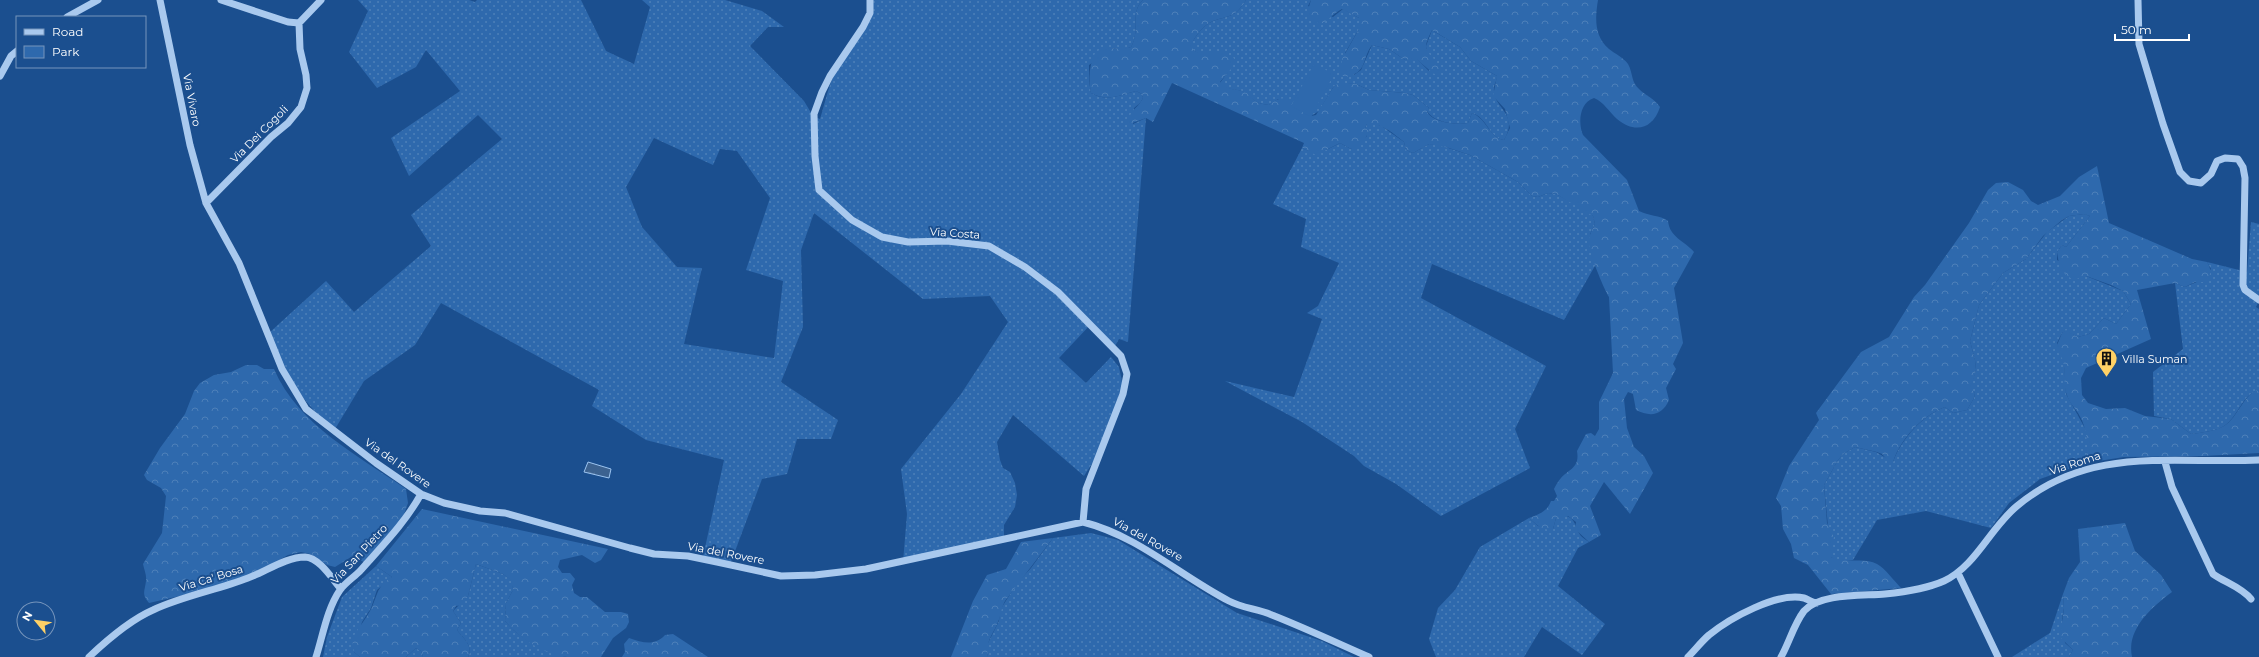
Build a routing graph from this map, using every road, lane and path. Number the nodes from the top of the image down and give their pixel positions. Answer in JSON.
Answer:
{"nodes":[{"id":1,"x":98,"y":0,"type":"edge"},
{"id":2,"x":160,"y":0,"type":"edge"},
{"id":3,"x":221,"y":0,"type":"edge"},
{"id":4,"x":321,"y":0,"type":"edge"},
{"id":5,"x":870,"y":0,"type":"edge"},
{"id":6,"x":2138,"y":0,"type":"edge"},
{"id":7,"x":69,"y":16,"type":"edge"},
{"id":8,"x":299,"y":23,"type":"junction"},
{"id":9,"x":16,"y":52,"type":"edge"},
{"id":10,"x":0,"y":76,"type":"edge"},
{"id":11,"x":206,"y":203,"type":"junction"},
{"id":12,"x":2259,"y":300,"type":"edge"},
{"id":13,"x":2259,"y":460,"type":"edge"},
{"id":14,"x":2165,"y":462,"type":"junction"},
{"id":15,"x":421,"y":494,"type":"junction"},
{"id":16,"x":1083,"y":522,"type":"junction"},
{"id":17,"x":1958,"y":573,"type":"junction"},
{"id":18,"x":341,"y":589,"type":"junction"},
{"id":19,"x":2251,"y":599,"type":"dead end"},
{"id":20,"x":1816,"y":602,"type":"junction"},
{"id":21,"x":89,"y":657,"type":"edge"},
{"id":22,"x":316,"y":657,"type":"edge"},
{"id":23,"x":1369,"y":657,"type":"edge"},
{"id":24,"x":1688,"y":657,"type":"edge"},
{"id":25,"x":1781,"y":657,"type":"edge"},
{"id":26,"x":1998,"y":657,"type":"edge"}],
"edges":[{"from":1,"to":7,"type":"street"},
{"from":2,"to":11,"type":"street","name":"Via Vivaro"},
{"from":3,"to":8,"type":"street"},
{"from":4,"to":8,"type":"street"},
{"from":5,"to":16,"type":"street","name":"Via Costa"},
{"from":6,"to":12,"type":"street"},
{"from":8,"to":11,"type":"street","name":"Via Dei Cogoli"},
{"from":9,"to":10,"type":"street"},
{"from":11,"to":15,"type":"street","name":"Via del Rovere"},
{"from":13,"to":14,"type":"street","name":"Via Roma"},
{"from":14,"to":17,"type":"street","name":"Via Roma"},
{"from":14,"to":19,"type":"street"},
{"from":15,"to":16,"type":"street","name":"Via del Rovere"},
{"from":15,"to":18,"type":"street","name":"Via San Pietro"},
{"from":16,"to":23,"type":"street","name":"Via del Rovere"},
{"from":17,"to":20,"type":"street","name":"Via Roma"},
{"from":17,"to":26,"type":"street"},
{"from":18,"to":21,"type":"street","name":"Via Ca' Bosa"},
{"from":18,"to":22,"type":"street","name":"Via San Pietro"},
{"from":20,"to":24,"type":"street"},
{"from":20,"to":25,"type":"street"}]}
